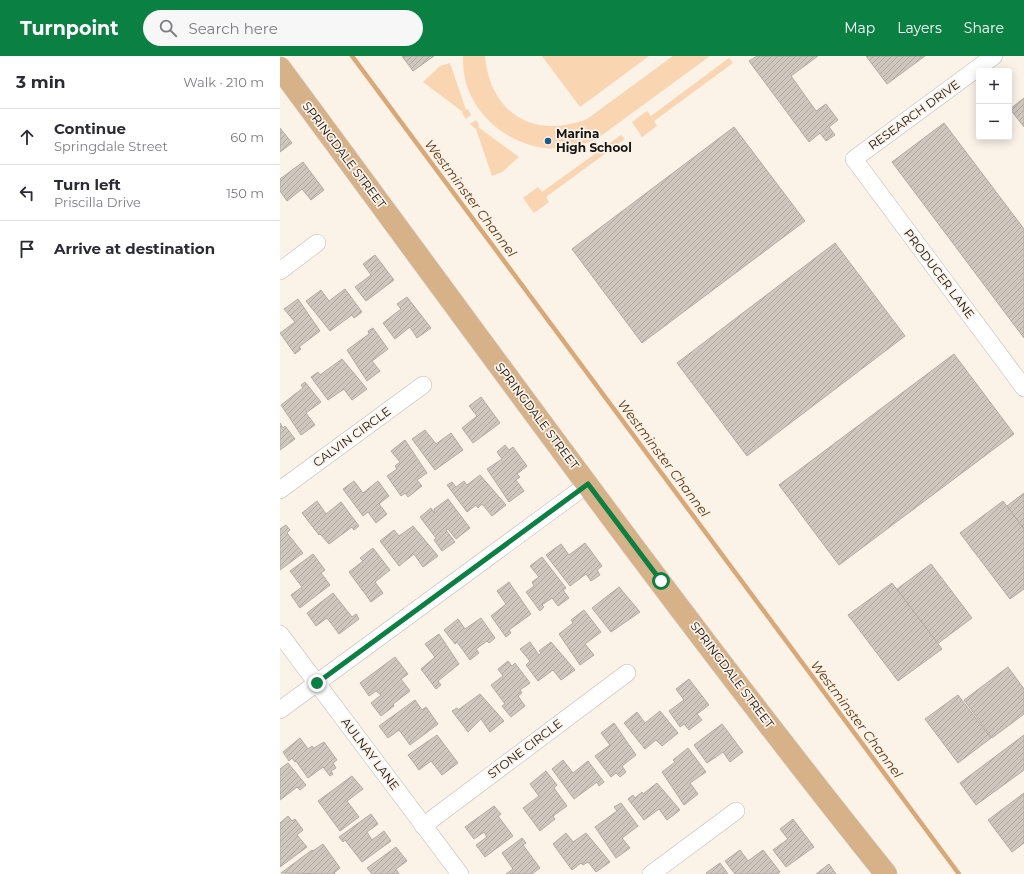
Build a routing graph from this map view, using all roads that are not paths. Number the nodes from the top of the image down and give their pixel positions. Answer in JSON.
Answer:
{"nodes":[{"id":1,"x":994,"y":56,"type":"edge"},
{"id":2,"x":280,"y":68,"type":"edge"},
{"id":3,"x":854,"y":160,"type":"joint"},
{"id":4,"x":317,"y":243,"type":"dead end"},
{"id":5,"x":280,"y":271,"type":"edge"},
{"id":6,"x":423,"y":385,"type":"dead end"},
{"id":7,"x":1024,"y":388,"type":"edge"},
{"id":8,"x":588,"y":484,"type":"junction"},
{"id":9,"x":280,"y":490,"type":"edge"},
{"id":10,"x":280,"y":634,"type":"edge"},
{"id":11,"x":627,"y":673,"type":"dead end"},
{"id":12,"x":317,"y":683,"type":"junction"},
{"id":13,"x":280,"y":710,"type":"edge"},
{"id":14,"x":736,"y":811,"type":"dead end"},
{"id":15,"x":423,"y":826,"type":"junction"},
{"id":16,"x":882,"y":871,"type":"edge"},
{"id":17,"x":460,"y":874,"type":"edge"},
{"id":18,"x":651,"y":874,"type":"edge"}],
"edges":[{"from":1,"to":3,"type":"street","name":"RESEARCH DRIVE"},
{"from":2,"to":8,"type":"main road","name":"SPRINGDALE STREET"},
{"from":3,"to":7,"type":"street","name":"PRODUCER LANE"},
{"from":4,"to":5,"type":"street"},
{"from":6,"to":9,"type":"street","name":"CALVIN CIRCLE"},
{"from":8,"to":12,"type":"street"},
{"from":8,"to":16,"type":"main road","name":"SPRINGDALE STREET"},
{"from":10,"to":12,"type":"street","name":"AULNAY LANE"},
{"from":11,"to":15,"type":"street","name":"STONE CIRCLE"},
{"from":12,"to":13,"type":"street"},
{"from":12,"to":15,"type":"street","name":"AULNAY LANE"},
{"from":14,"to":18,"type":"street"},
{"from":15,"to":17,"type":"street","name":"AULNAY LANE"}]}
